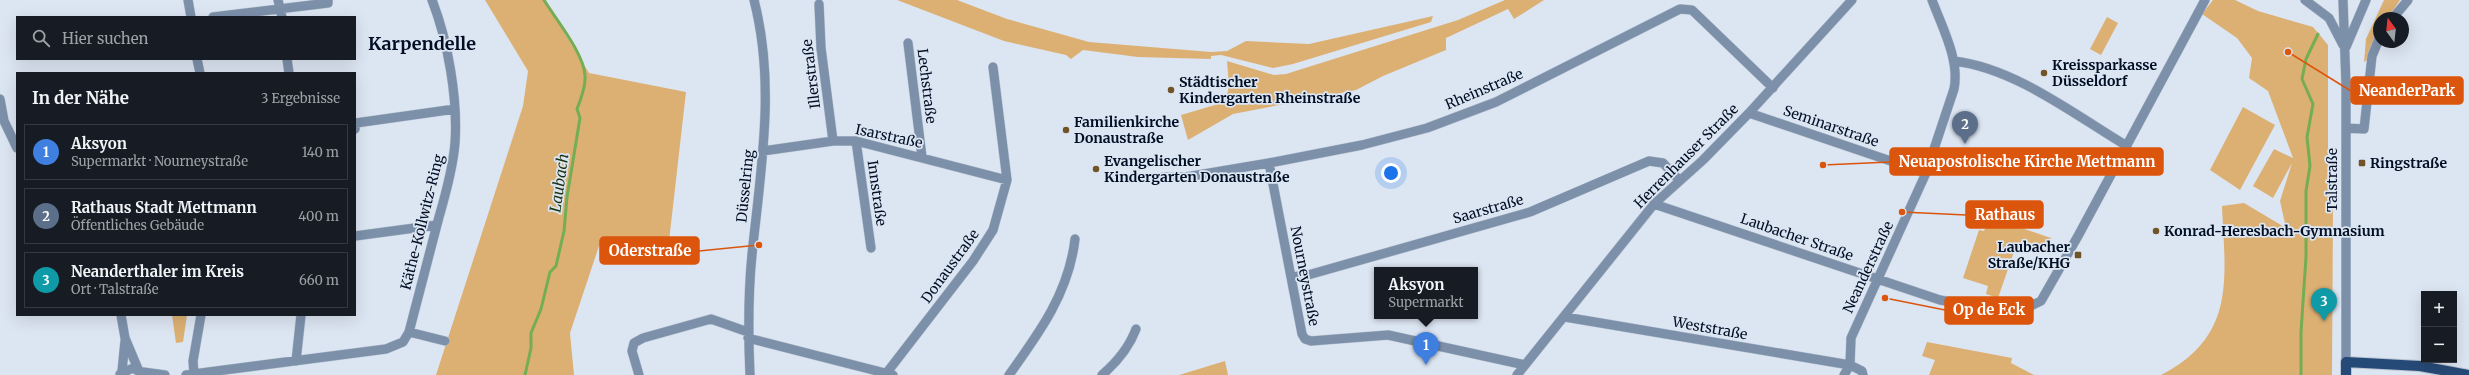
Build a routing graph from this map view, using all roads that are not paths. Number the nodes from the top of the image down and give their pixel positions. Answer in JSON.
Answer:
{"nodes":[{"id":1,"x":188,"y":0,"type":"edge"},
{"id":2,"x":328,"y":0,"type":"edge"},
{"id":3,"x":432,"y":0,"type":"edge"},
{"id":4,"x":754,"y":0,"type":"edge"},
{"id":5,"x":1852,"y":0,"type":"edge"},
{"id":6,"x":1932,"y":0,"type":"edge"},
{"id":7,"x":2205,"y":0,"type":"edge"},
{"id":8,"x":2305,"y":0,"type":"edge"},
{"id":9,"x":2343,"y":0,"type":"edge"},
{"id":10,"x":2366,"y":0,"type":"edge"},
{"id":11,"x":2408,"y":0,"type":"edge"},
{"id":12,"x":819,"y":4,"type":"dead end"},
{"id":13,"x":280,"y":9,"type":"edge"},
{"id":14,"x":2398,"y":12,"type":"edge"},
{"id":15,"x":191,"y":16,"type":"edge"},
{"id":16,"x":221,"y":16,"type":"edge"},
{"id":17,"x":908,"y":43,"type":"dead end"},
{"id":18,"x":2375,"y":48,"type":"edge"},
{"id":19,"x":2345,"y":50,"type":"junction"},
{"id":20,"x":197,"y":60,"type":"edge"},
{"id":21,"x":287,"y":60,"type":"edge"},
{"id":22,"x":1954,"y":61,"type":"junction"},
{"id":23,"x":993,"y":67,"type":"dead end"},
{"id":24,"x":200,"y":72,"type":"edge"},
{"id":25,"x":289,"y":72,"type":"edge"},
{"id":26,"x":1773,"y":88,"type":"junction"},
{"id":27,"x":0,"y":99,"type":"edge"},
{"id":28,"x":455,"y":109,"type":"junction"},
{"id":29,"x":1749,"y":113,"type":"junction"},
{"id":30,"x":356,"y":123,"type":"edge"},
{"id":31,"x":2346,"y":128,"type":"junction"},
{"id":32,"x":833,"y":141,"type":"junction"},
{"id":33,"x":856,"y":141,"type":"junction"},
{"id":34,"x":16,"y":146,"type":"edge"},
{"id":35,"x":2127,"y":146,"type":"junction"},
{"id":36,"x":763,"y":151,"type":"junction"},
{"id":37,"x":922,"y":157,"type":"junction"},
{"id":38,"x":1269,"y":163,"type":"junction"},
{"id":39,"x":1926,"y":173,"type":"junction"},
{"id":40,"x":1163,"y":177,"type":"dead end"},
{"id":41,"x":1007,"y":180,"type":"junction"},
{"id":42,"x":1679,"y":180,"type":"junction"},
{"id":43,"x":1654,"y":204,"type":"junction"},
{"id":44,"x":437,"y":225,"type":"junction"},
{"id":45,"x":356,"y":236,"type":"edge"},
{"id":46,"x":1075,"y":239,"type":"dead end"},
{"id":47,"x":870,"y":248,"type":"dead end"},
{"id":48,"x":1292,"y":278,"type":"junction"},
{"id":49,"x":1878,"y":279,"type":"junction"},
{"id":50,"x":121,"y":316,"type":"edge"},
{"id":51,"x":201,"y":316,"type":"edge"},
{"id":52,"x":301,"y":316,"type":"edge"},
{"id":53,"x":1565,"y":317,"type":"junction"},
{"id":54,"x":1136,"y":329,"type":"dead end"},
{"id":55,"x":409,"y":332,"type":"junction"},
{"id":56,"x":748,"y":335,"type":"junction"},
{"id":57,"x":125,"y":338,"type":"junction"},
{"id":58,"x":445,"y":341,"type":"dead end"},
{"id":59,"x":296,"y":361,"type":"junction"},
{"id":60,"x":2346,"y":362,"type":"junction"},
{"id":61,"x":1850,"y":365,"type":"junction"},
{"id":62,"x":1525,"y":366,"type":"junction"},
{"id":63,"x":142,"y":372,"type":"edge"},
{"id":64,"x":120,"y":373,"type":"edge"},
{"id":65,"x":888,"y":374,"type":"edge"},
{"id":66,"x":165,"y":375,"type":"edge"},
{"id":67,"x":190,"y":375,"type":"edge"},
{"id":68,"x":638,"y":375,"type":"edge"},
{"id":69,"x":750,"y":375,"type":"edge"},
{"id":70,"x":1009,"y":375,"type":"edge"},
{"id":71,"x":1102,"y":375,"type":"edge"},
{"id":72,"x":1517,"y":375,"type":"edge"},
{"id":73,"x":1844,"y":375,"type":"edge"},
{"id":74,"x":1863,"y":375,"type":"edge"},
{"id":75,"x":2346,"y":375,"type":"edge"},
{"id":76,"x":2469,"y":375,"type":"edge"}],
"edges":[{"from":1,"to":15,"type":"street"},
{"from":2,"to":13,"type":"street"},
{"from":3,"to":28,"type":"street","name":"Käthe-Kollwitz-Ring"},
{"from":4,"to":36,"type":"street","name":"Düsselring"},
{"from":5,"to":26,"type":"street","name":"Herrenhauser Straße"},
{"from":6,"to":22,"type":"street","name":"Neanderstraße"},
{"from":7,"to":35,"type":"street","name":"Laubacher Straße"},
{"from":8,"to":19,"type":"street","name":"Talstraße"},
{"from":9,"to":19,"type":"street","name":"Talstraße"},
{"from":10,"to":19,"type":"street","name":"Talstraße"},
{"from":11,"to":14,"type":"street"},
{"from":12,"to":32,"type":"street","name":"Illerstraße"},
{"from":13,"to":16,"type":"street"},
{"from":17,"to":37,"type":"street","name":"Lechstraße"},
{"from":18,"to":31,"type":"street","name":"Talstraße"},
{"from":19,"to":31,"type":"street","name":"Talstraße"},
{"from":20,"to":24,"type":"street"},
{"from":21,"to":25,"type":"street"},
{"from":22,"to":35,"type":"street"},
{"from":22,"to":39,"type":"street","name":"Neanderstraße"},
{"from":23,"to":41,"type":"street","name":"Donaustraße"},
{"from":26,"to":29,"type":"street","name":"Herrenhauser Straße"},
{"from":26,"to":38,"type":"street","name":"Rheinstraße"},
{"from":27,"to":34,"type":"street"},
{"from":28,"to":30,"type":"street"},
{"from":28,"to":44,"type":"street","name":"Käthe-Kollwitz-Ring"},
{"from":29,"to":39,"type":"street","name":"Seminarstraße"},
{"from":29,"to":42,"type":"street","name":"Herrenhauser Straße"},
{"from":31,"to":60,"type":"street","name":"Talstraße"},
{"from":32,"to":33,"type":"street","name":"Isarstraße"},
{"from":32,"to":36,"type":"street","name":"Isarstraße"},
{"from":33,"to":37,"type":"street","name":"Isarstraße"},
{"from":33,"to":47,"type":"street","name":"Innstraße"},
{"from":35,"to":49,"type":"street","name":"Laubacher Straße"},
{"from":36,"to":56,"type":"street","name":"Düsselring"},
{"from":37,"to":41,"type":"street","name":"Isarstraße"},
{"from":38,"to":40,"type":"street","name":"Rheinstraße"},
{"from":38,"to":48,"type":"street","name":"Nourneystraße"},
{"from":39,"to":49,"type":"street","name":"Neanderstraße"},
{"from":41,"to":65,"type":"street","name":"Donaustraße"},
{"from":42,"to":43,"type":"street","name":"Herrenhauser Straße"},
{"from":42,"to":48,"type":"street","name":"Saarstraße"},
{"from":43,"to":49,"type":"street","name":"Laubacher Straße"},
{"from":43,"to":53,"type":"street","name":"Herrenhauser Straße"},
{"from":44,"to":45,"type":"street"},
{"from":44,"to":55,"type":"street","name":"Käthe-Kollwitz-Ring"},
{"from":46,"to":70,"type":"street"},
{"from":48,"to":62,"type":"street","name":"Nourneystraße"},
{"from":49,"to":61,"type":"street","name":"Neanderstraße"},
{"from":50,"to":57,"type":"street"},
{"from":51,"to":67,"type":"street"},
{"from":52,"to":59,"type":"street"},
{"from":53,"to":61,"type":"street","name":"Weststraße"},
{"from":53,"to":62,"type":"street","name":"Herrenhauser Straße"},
{"from":54,"to":71,"type":"street"},
{"from":55,"to":58,"type":"street"},
{"from":55,"to":59,"type":"street","name":"Käthe-Kollwitz-Ring"},
{"from":56,"to":65,"type":"street"},
{"from":56,"to":68,"type":"street"},
{"from":56,"to":69,"type":"street","name":"Düsselring"},
{"from":57,"to":63,"type":"street"},
{"from":57,"to":64,"type":"street"},
{"from":59,"to":67,"type":"street","name":"Käthe-Kollwitz-Ring"},
{"from":60,"to":75,"type":"main road","name":"Talstraße"},
{"from":60,"to":76,"type":"main road"},
{"from":61,"to":73,"type":"street"},
{"from":61,"to":74,"type":"street"},
{"from":62,"to":72,"type":"street","name":"Herrenhauser Straße"},
{"from":63,"to":64,"type":"street"},
{"from":63,"to":66,"type":"street"}]}
